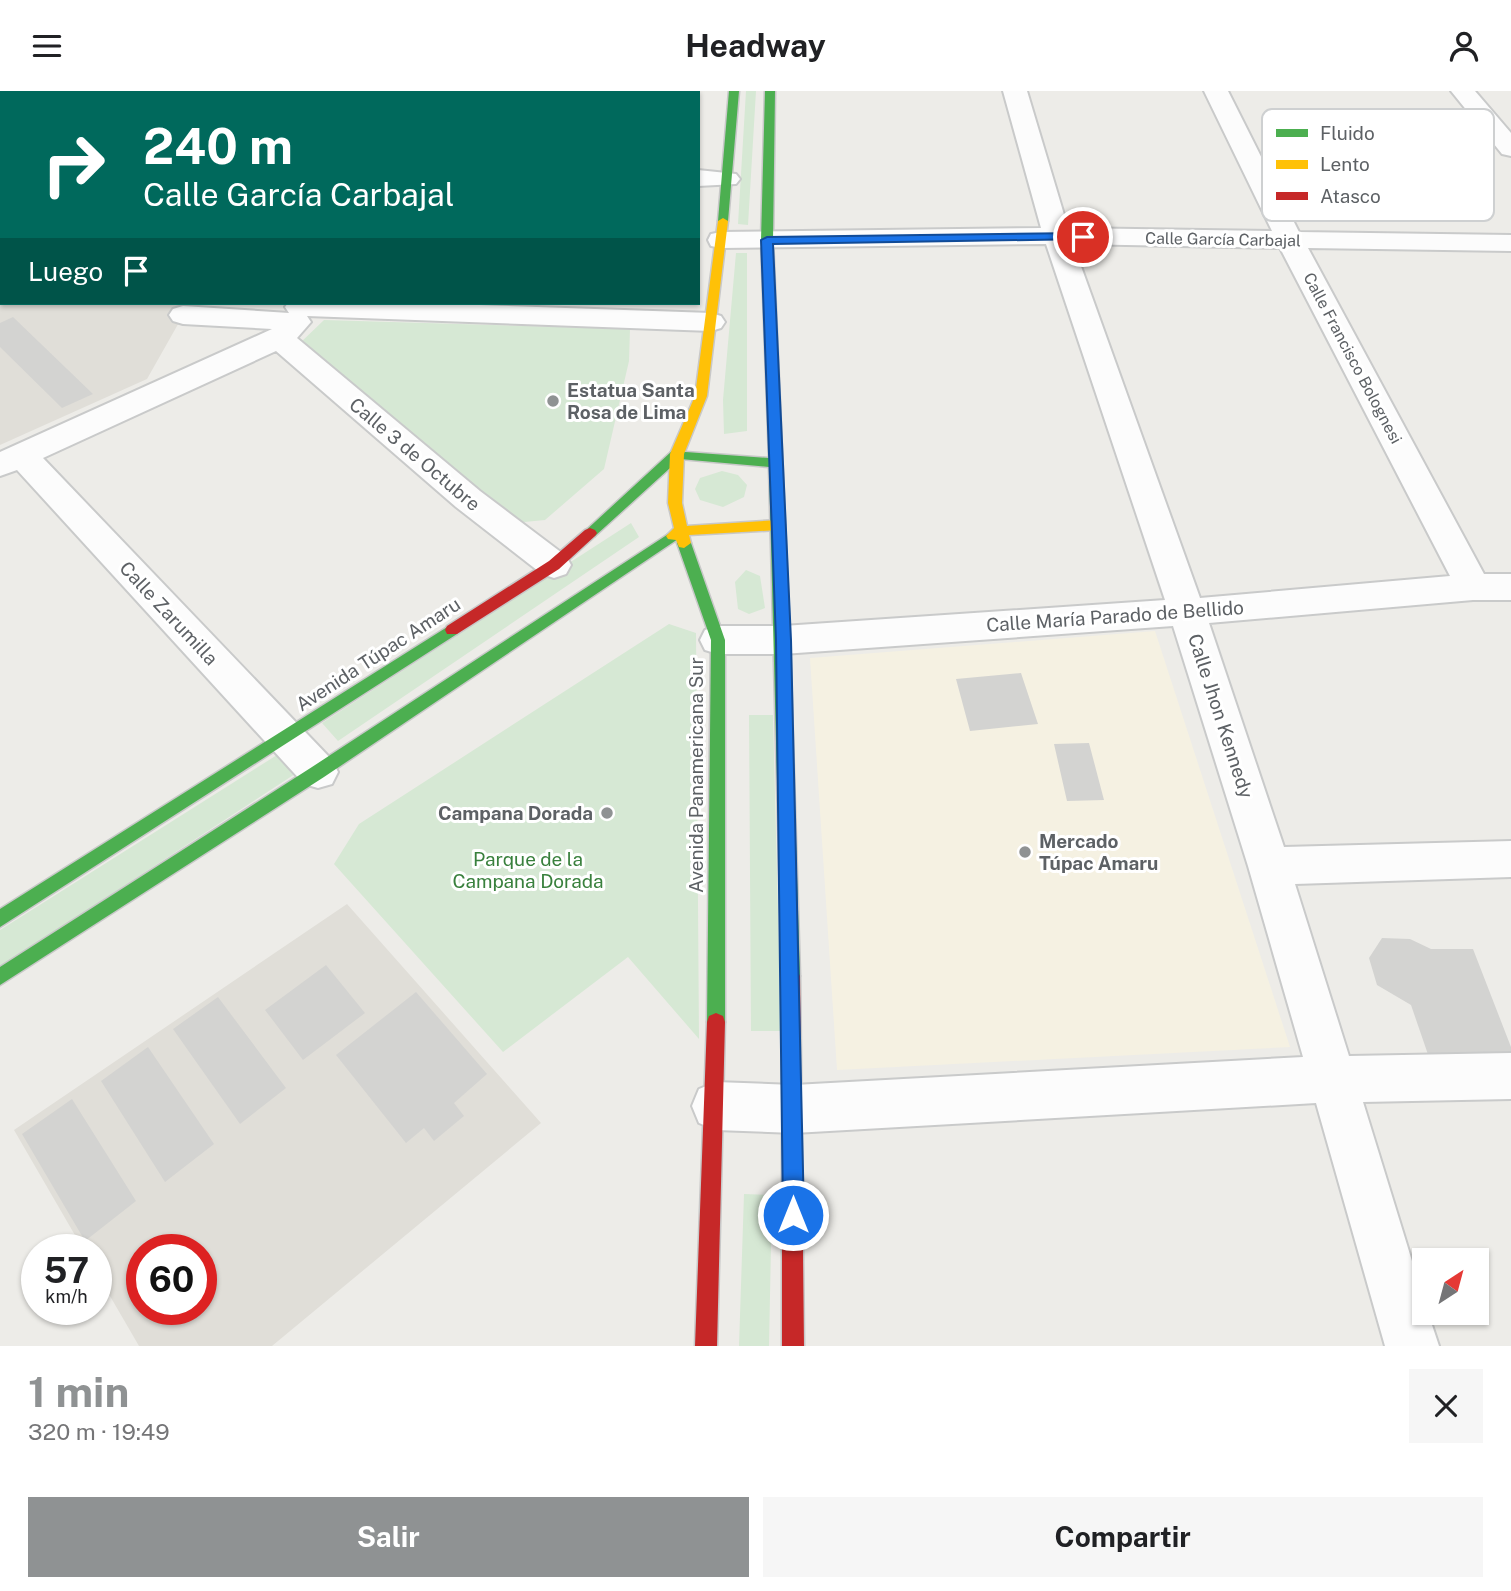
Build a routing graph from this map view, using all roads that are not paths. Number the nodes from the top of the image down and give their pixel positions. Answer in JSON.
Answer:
{"nodes":[{"id":1,"x":733,"y":91,"type":"edge"},
{"id":2,"x":770,"y":91,"type":"edge"},
{"id":3,"x":1015,"y":91,"type":"edge"},
{"id":4,"x":1216,"y":91,"type":"edge"},
{"id":5,"x":1463,"y":91,"type":"edge"},
{"id":6,"x":1478,"y":109,"type":"edge"},
{"id":7,"x":1494,"y":128,"type":"edge"},
{"id":8,"x":1511,"y":149,"type":"edge"},
{"id":9,"x":700,"y":178,"type":"edge"},
{"id":10,"x":727,"y":179,"type":"junction"},
{"id":11,"x":1262,"y":184,"type":"edge"},
{"id":12,"x":1281,"y":221,"type":"edge"},
{"id":13,"x":1057,"y":236,"type":"junction"},
{"id":14,"x":721,"y":240,"type":"junction"},
{"id":15,"x":767,"y":240,"type":"junction"},
{"id":16,"x":1290,"y":240,"type":"junction"},
{"id":17,"x":1511,"y":243,"type":"edge"},
{"id":18,"x":183,"y":315,"type":"dead end"},
{"id":19,"x":294,"y":318,"type":"edge"},
{"id":20,"x":711,"y":322,"type":"junction"},
{"id":21,"x":677,"y":454,"type":"junction"},
{"id":22,"x":10,"y":460,"type":"edge"},
{"id":23,"x":776,"y":463,"type":"junction"},
{"id":24,"x":778,"y":525,"type":"junction"},
{"id":25,"x":680,"y":531,"type":"junction"},
{"id":26,"x":554,"y":565,"type":"junction"},
{"id":27,"x":1473,"y":587,"type":"junction"},
{"id":28,"x":1511,"y":587,"type":"edge"},
{"id":29,"x":1187,"y":612,"type":"junction"},
{"id":30,"x":718,"y":640,"type":"junction"},
{"id":31,"x":783,"y":640,"type":"junction"},
{"id":32,"x":286,"y":737,"type":"junction"},
{"id":33,"x":318,"y":772,"type":"junction"},
{"id":34,"x":1511,"y":859,"type":"edge"},
{"id":35,"x":1269,"y":866,"type":"junction"},
{"id":36,"x":0,"y":919,"type":"edge"},
{"id":37,"x":0,"y":977,"type":"edge"},
{"id":38,"x":1511,"y":1076,"type":"edge"},
{"id":39,"x":1330,"y":1079,"type":"junction"},
{"id":40,"x":716,"y":1107,"type":"junction"},
{"id":41,"x":794,"y":1109,"type":"junction"},
{"id":42,"x":706,"y":1346,"type":"edge"},
{"id":43,"x":793,"y":1346,"type":"edge"},
{"id":44,"x":1412,"y":1346,"type":"edge"}],
"edges":[{"from":1,"to":10,"type":"main road","name":"Avenida Panamericana Sur"},
{"from":2,"to":15,"type":"main road"},
{"from":3,"to":13,"type":"street","name":"Calle Jhon Kennedy"},
{"from":4,"to":11,"type":"street","name":"Calle Francisco Bolognesi"},
{"from":5,"to":6,"type":"street"},
{"from":7,"to":8,"type":"street"},
{"from":9,"to":10,"type":"street"},
{"from":10,"to":14,"type":"main road","name":"Avenida Panamericana Sur"},
{"from":12,"to":16,"type":"street","name":"Calle Francisco Bolognesi"},
{"from":13,"to":15,"type":"street","name":"Calle García Carbajal"},
{"from":13,"to":16,"type":"street","name":"Calle García Carbajal"},
{"from":13,"to":29,"type":"street","name":"Calle Jhon Kennedy"},
{"from":14,"to":15,"type":"street","name":"Calle García Carbajal"},
{"from":14,"to":20,"type":"main road","name":"Avenida Panamericana Sur"},
{"from":15,"to":23,"type":"main road"},
{"from":16,"to":17,"type":"street","name":"Calle García Carbajal"},
{"from":16,"to":27,"type":"street","name":"Calle Francisco Bolognesi"},
{"from":18,"to":19,"type":"street"},
{"from":19,"to":20,"type":"street"},
{"from":19,"to":22,"type":"street"},
{"from":19,"to":26,"type":"street","name":"Calle 3 de Octubre"},
{"from":20,"to":21,"type":"main road","name":"Avenida Panamericana Sur"},
{"from":21,"to":23,"type":"main road"},
{"from":21,"to":25,"type":"main road","name":"Avenida Panamericana Sur"},
{"from":21,"to":26,"type":"main road","name":"Avenida Túpac Amaru"},
{"from":22,"to":32,"type":"street","name":"Calle Zarumilla"},
{"from":23,"to":24,"type":"main road"},
{"from":24,"to":25,"type":"main road"},
{"from":24,"to":31,"type":"main road"},
{"from":25,"to":30,"type":"main road","name":"Avenida Panamericana Sur"},
{"from":25,"to":33,"type":"main road"},
{"from":26,"to":32,"type":"main road","name":"Avenida Túpac Amaru"},
{"from":27,"to":28,"type":"street","name":"Calle María Parado de Bellido"},
{"from":27,"to":29,"type":"street","name":"Calle María Parado de Bellido"},
{"from":29,"to":31,"type":"street","name":"Calle María Parado de Bellido"},
{"from":29,"to":35,"type":"street","name":"Calle Jhon Kennedy"},
{"from":30,"to":31,"type":"street","name":"Calle María Parado de Bellido"},
{"from":30,"to":40,"type":"main road","name":"Avenida Panamericana Sur"},
{"from":31,"to":41,"type":"main road"},
{"from":32,"to":33,"type":"street","name":"Calle Zarumilla"},
{"from":32,"to":36,"type":"main road","name":"Avenida Túpac Amaru"},
{"from":33,"to":37,"type":"main road"},
{"from":34,"to":35,"type":"street"},
{"from":35,"to":39,"type":"street","name":"Calle Jhon Kennedy"},
{"from":38,"to":39,"type":"street"},
{"from":39,"to":41,"type":"street"},
{"from":39,"to":44,"type":"street","name":"Calle Jhon Kennedy"},
{"from":40,"to":41,"type":"street"},
{"from":40,"to":42,"type":"main road","name":"Avenida Panamericana Sur"},
{"from":41,"to":43,"type":"main road"}]}
